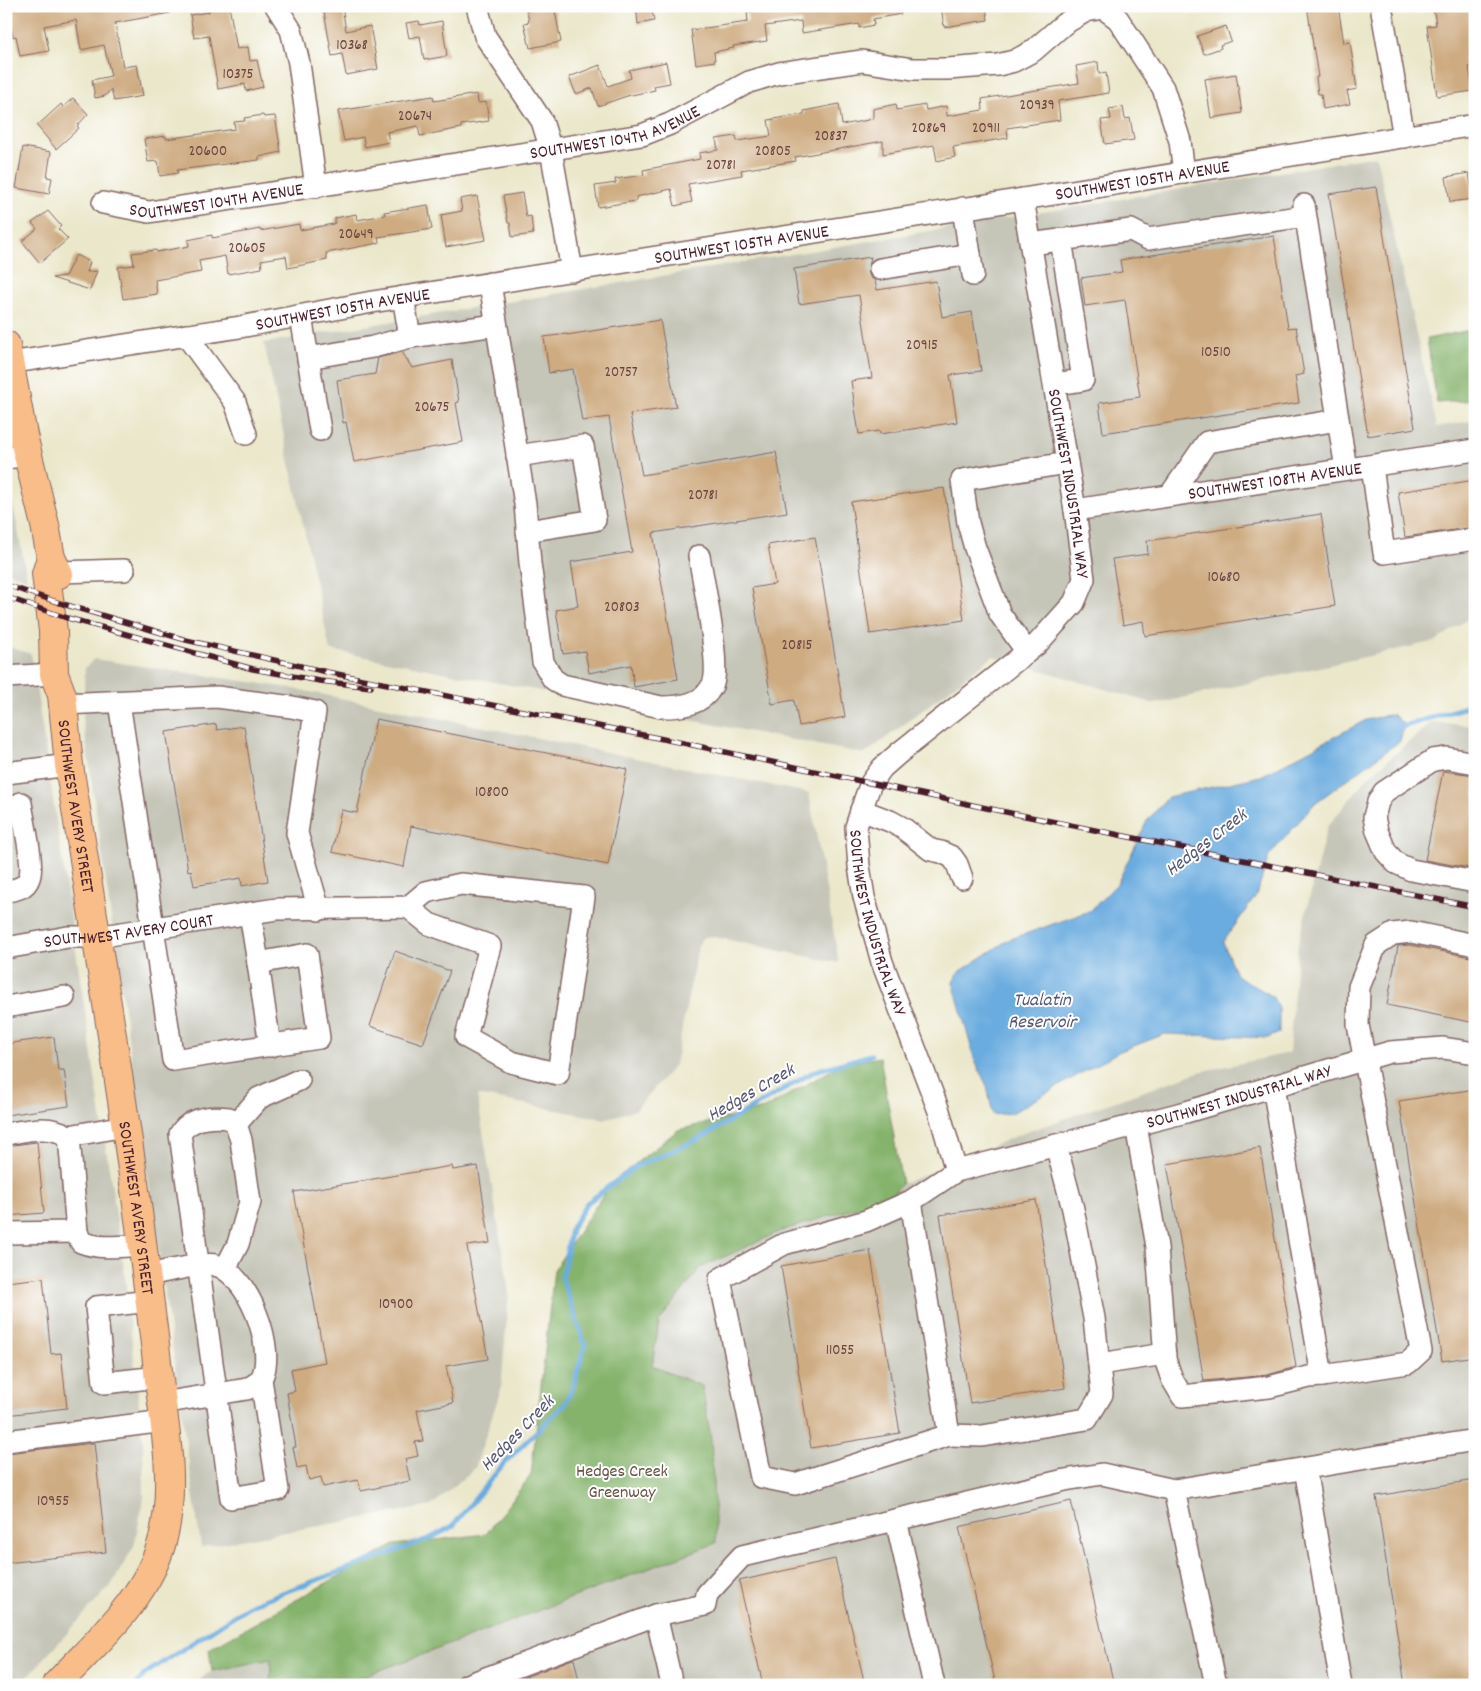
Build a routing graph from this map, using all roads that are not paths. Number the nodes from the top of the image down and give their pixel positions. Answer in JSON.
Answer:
{"nodes":[{"id":1,"x":276,"y":6,"type":"edge"},
{"id":2,"x":477,"y":6,"type":"edge"},
{"id":3,"x":1381,"y":6,"type":"edge"},
{"id":4,"x":1103,"y":7,"type":"edge"},
{"id":5,"x":1475,"y":125,"type":"edge"},
{"id":6,"x":1404,"y":137,"type":"junction"},
{"id":7,"x":551,"y":150,"type":"junction"},
{"id":8,"x":1184,"y":173,"type":"junction"},
{"id":9,"x":316,"y":186,"type":"junction"},
{"id":10,"x":1023,"y":199,"type":"junction"},
{"id":11,"x":104,"y":203,"type":"dead end"},
{"id":12,"x":963,"y":208,"type":"junction"},
{"id":13,"x":1061,"y":240,"type":"junction"},
{"id":14,"x":1031,"y":244,"type":"junction"},
{"id":15,"x":880,"y":268,"type":"dead end"},
{"id":16,"x":572,"y":270,"type":"junction"},
{"id":17,"x":490,"y":283,"type":"junction"},
{"id":18,"x":403,"y":297,"type":"junction"},
{"id":19,"x":301,"y":316,"type":"junction"},
{"id":20,"x":496,"y":325,"type":"junction"},
{"id":21,"x":186,"y":335,"type":"junction"},
{"id":22,"x":410,"y":337,"type":"junction"},
{"id":23,"x":8,"y":354,"type":"edge"},
{"id":24,"x":308,"y":358,"type":"junction"},
{"id":25,"x":1054,"y":384,"type":"junction"},
{"id":26,"x":1338,"y":420,"type":"junction"},
{"id":27,"x":320,"y":430,"type":"dead end"},
{"id":28,"x":246,"y":434,"type":"dead end"},
{"id":29,"x":1475,"y":450,"type":"edge"},
{"id":30,"x":517,"y":456,"type":"junction"},
{"id":31,"x":17,"y":457,"type":"edge"},
{"id":32,"x":1067,"y":463,"type":"junction"},
{"id":33,"x":1372,"y":466,"type":"junction"},
{"id":34,"x":1346,"y":469,"type":"junction"},
{"id":35,"x":1170,"y":495,"type":"junction"},
{"id":36,"x":1075,"y":510,"type":"junction"},
{"id":37,"x":527,"y":531,"type":"junction"},
{"id":38,"x":1475,"y":539,"type":"edge"},
{"id":39,"x":699,"y":556,"type":"dead end"},
{"id":40,"x":55,"y":565,"type":"junction"},
{"id":41,"x":124,"y":570,"type":"dead end"},
{"id":42,"x":1027,"y":652,"type":"junction"},
{"id":43,"x":6,"y":677,"type":"edge"},
{"id":44,"x":60,"y":691,"type":"junction"},
{"id":45,"x":119,"y":702,"type":"junction"},
{"id":46,"x":1475,"y":763,"type":"edge"},
{"id":47,"x":69,"y":764,"type":"junction"},
{"id":48,"x":6,"y":773,"type":"edge"},
{"id":49,"x":21,"y":803,"type":"dead end"},
{"id":50,"x":861,"y":810,"type":"junction"},
{"id":51,"x":962,"y":878,"type":"dead end"},
{"id":52,"x":1475,"y":882,"type":"edge"},
{"id":53,"x":6,"y":891,"type":"edge"},
{"id":54,"x":408,"y":907,"type":"junction"},
{"id":55,"x":319,"y":910,"type":"junction"},
{"id":56,"x":250,"y":913,"type":"junction"},
{"id":57,"x":154,"y":928,"type":"junction"},
{"id":58,"x":96,"y":938,"type":"junction"},
{"id":59,"x":1475,"y":945,"type":"edge"},
{"id":60,"x":6,"y":948,"type":"edge"},
{"id":61,"x":258,"y":963,"type":"junction"},
{"id":62,"x":64,"y":997,"type":"dead end"},
{"id":63,"x":6,"y":1008,"type":"edge"},
{"id":64,"x":270,"y":1046,"type":"junction"},
{"id":65,"x":1475,"y":1053,"type":"edge"},
{"id":66,"x":1365,"y":1059,"type":"junction"},
{"id":67,"x":299,"y":1080,"type":"dead end"},
{"id":68,"x":1273,"y":1086,"type":"junction"},
{"id":69,"x":236,"y":1124,"type":"junction"},
{"id":70,"x":1136,"y":1125,"type":"junction"},
{"id":71,"x":125,"y":1126,"type":"junction"},
{"id":72,"x":6,"y":1134,"type":"edge"},
{"id":73,"x":69,"y":1136,"type":"junction"},
{"id":74,"x":1056,"y":1146,"type":"junction"},
{"id":75,"x":956,"y":1171,"type":"junction"},
{"id":76,"x":912,"y":1201,"type":"junction"},
{"id":77,"x":6,"y":1232,"type":"edge"},
{"id":78,"x":77,"y":1232,"type":"junction"},
{"id":79,"x":143,"y":1245,"type":"junction"},
{"id":80,"x":198,"y":1266,"type":"junction"},
{"id":81,"x":225,"y":1269,"type":"junction"},
{"id":82,"x":148,"y":1288,"type":"junction"},
{"id":83,"x":1165,"y":1354,"type":"junction"},
{"id":84,"x":1099,"y":1364,"type":"junction"},
{"id":85,"x":1322,"y":1376,"type":"junction"},
{"id":86,"x":261,"y":1379,"type":"junction"},
{"id":87,"x":216,"y":1394,"type":"junction"},
{"id":88,"x":162,"y":1400,"type":"junction"},
{"id":89,"x":949,"y":1435,"type":"junction"},
{"id":90,"x":1475,"y":1440,"type":"edge"},
{"id":91,"x":6,"y":1441,"type":"edge"},
{"id":92,"x":1305,"y":1468,"type":"junction"},
{"id":93,"x":1174,"y":1490,"type":"junction"},
{"id":94,"x":896,"y":1520,"type":"junction"},
{"id":95,"x":656,"y":1615,"type":"junction"},
{"id":96,"x":56,"y":1685,"type":"edge"},
{"id":97,"x":467,"y":1685,"type":"edge"},
{"id":98,"x":672,"y":1685,"type":"edge"},
{"id":99,"x":934,"y":1685,"type":"edge"},
{"id":100,"x":1216,"y":1685,"type":"edge"},
{"id":101,"x":1341,"y":1685,"type":"edge"}],
"edges":[{"from":1,"to":9,"type":"street"},
{"from":2,"to":7,"type":"street"},
{"from":3,"to":6,"type":"street"},
{"from":4,"to":7,"type":"street","name":"SOUTHWEST 104TH AVENUE"},
{"from":4,"to":8,"type":"street"},
{"from":5,"to":6,"type":"street","name":"SOUTHWEST 105TH AVENUE"},
{"from":6,"to":8,"type":"street","name":"SOUTHWEST 105TH AVENUE"},
{"from":7,"to":9,"type":"street","name":"SOUTHWEST 104TH AVENUE"},
{"from":7,"to":16,"type":"street"},
{"from":8,"to":10,"type":"street","name":"SOUTHWEST 105TH AVENUE"},
{"from":9,"to":11,"type":"street","name":"SOUTHWEST 104TH AVENUE"},
{"from":10,"to":12,"type":"street","name":"SOUTHWEST 105TH AVENUE"},
{"from":10,"to":14,"type":"street","name":"SOUTHWEST INDUSTRIAL WAY"},
{"from":12,"to":15,"type":"street"},
{"from":12,"to":16,"type":"street","name":"SOUTHWEST 105TH AVENUE"},
{"from":13,"to":14,"type":"street"},
{"from":13,"to":25,"type":"street"},
{"from":13,"to":26,"type":"street"},
{"from":14,"to":25,"type":"street","name":"SOUTHWEST INDUSTRIAL WAY"},
{"from":16,"to":17,"type":"street","name":"SOUTHWEST 105TH AVENUE"},
{"from":17,"to":18,"type":"street","name":"SOUTHWEST 105TH AVENUE"},
{"from":17,"to":20,"type":"street"},
{"from":18,"to":19,"type":"street","name":"SOUTHWEST 105TH AVENUE"},
{"from":18,"to":22,"type":"street"},
{"from":19,"to":21,"type":"street","name":"SOUTHWEST 105TH AVENUE"},
{"from":19,"to":24,"type":"street"},
{"from":20,"to":22,"type":"street"},
{"from":20,"to":30,"type":"street"},
{"from":21,"to":23,"type":"street","name":"SOUTHWEST 105TH AVENUE"},
{"from":21,"to":28,"type":"street"},
{"from":22,"to":24,"type":"street"},
{"from":23,"to":31,"type":"main road","name":"SOUTHWEST AVERY STREET"},
{"from":24,"to":27,"type":"street"},
{"from":25,"to":32,"type":"street","name":"SOUTHWEST INDUSTRIAL WAY"},
{"from":26,"to":34,"type":"street"},
{"from":26,"to":35,"type":"street"},
{"from":29,"to":33,"type":"street","name":"SOUTHWEST 108TH AVENUE"},
{"from":30,"to":37,"type":"street"},
{"from":30,"to":37,"type":"street"},
{"from":31,"to":40,"type":"main road","name":"SOUTHWEST AVERY STREET"},
{"from":32,"to":36,"type":"street","name":"SOUTHWEST INDUSTRIAL WAY"},
{"from":32,"to":42,"type":"street"},
{"from":33,"to":34,"type":"street","name":"SOUTHWEST 108TH AVENUE"},
{"from":33,"to":38,"type":"street"},
{"from":34,"to":35,"type":"street","name":"SOUTHWEST 108TH AVENUE"},
{"from":35,"to":36,"type":"street","name":"SOUTHWEST 108TH AVENUE"},
{"from":36,"to":42,"type":"street","name":"SOUTHWEST INDUSTRIAL WAY"},
{"from":37,"to":39,"type":"street"},
{"from":40,"to":41,"type":"street"},
{"from":40,"to":44,"type":"main road","name":"SOUTHWEST AVERY STREET"},
{"from":42,"to":50,"type":"street","name":"SOUTHWEST INDUSTRIAL WAY"},
{"from":43,"to":44,"type":"street"},
{"from":44,"to":45,"type":"street"},
{"from":44,"to":47,"type":"main road","name":"SOUTHWEST AVERY STREET"},
{"from":45,"to":55,"type":"street"},
{"from":45,"to":57,"type":"street"},
{"from":46,"to":52,"type":"street"},
{"from":47,"to":48,"type":"street"},
{"from":47,"to":58,"type":"main road","name":"SOUTHWEST AVERY STREET"},
{"from":49,"to":53,"type":"street"},
{"from":50,"to":51,"type":"street"},
{"from":50,"to":75,"type":"street","name":"SOUTHWEST INDUSTRIAL WAY"},
{"from":54,"to":54,"type":"street"},
{"from":54,"to":55,"type":"street","name":"SOUTHWEST AVERY COURT"},
{"from":55,"to":56,"type":"street","name":"SOUTHWEST AVERY COURT"},
{"from":56,"to":57,"type":"street","name":"SOUTHWEST AVERY COURT"},
{"from":56,"to":61,"type":"street"},
{"from":57,"to":58,"type":"street","name":"SOUTHWEST AVERY COURT"},
{"from":57,"to":64,"type":"street"},
{"from":58,"to":60,"type":"street","name":"SOUTHWEST AVERY COURT"},
{"from":58,"to":71,"type":"main road","name":"SOUTHWEST AVERY STREET"},
{"from":59,"to":66,"type":"street"},
{"from":61,"to":64,"type":"street"},
{"from":61,"to":64,"type":"street"},
{"from":62,"to":63,"type":"street"},
{"from":65,"to":66,"type":"street","name":"SOUTHWEST INDUSTRIAL WAY"},
{"from":66,"to":68,"type":"street","name":"SOUTHWEST INDUSTRIAL WAY"},
{"from":66,"to":85,"type":"street"},
{"from":67,"to":69,"type":"street"},
{"from":68,"to":70,"type":"street","name":"SOUTHWEST INDUSTRIAL WAY"},
{"from":68,"to":85,"type":"street"},
{"from":69,"to":80,"type":"street"},
{"from":69,"to":81,"type":"street"},
{"from":70,"to":74,"type":"street","name":"SOUTHWEST INDUSTRIAL WAY"},
{"from":70,"to":83,"type":"street"},
{"from":71,"to":73,"type":"street"},
{"from":71,"to":79,"type":"main road","name":"SOUTHWEST AVERY STREET"},
{"from":72,"to":73,"type":"street"},
{"from":73,"to":78,"type":"street"},
{"from":74,"to":75,"type":"street","name":"SOUTHWEST INDUSTRIAL WAY"},
{"from":74,"to":84,"type":"street"},
{"from":75,"to":76,"type":"street"},
{"from":76,"to":89,"type":"street"},
{"from":76,"to":89,"type":"street"},
{"from":77,"to":78,"type":"street"},
{"from":78,"to":79,"type":"street"},
{"from":79,"to":82,"type":"main road","name":"SOUTHWEST AVERY STREET"},
{"from":80,"to":81,"type":"street"},
{"from":80,"to":82,"type":"street"},
{"from":80,"to":87,"type":"street"},
{"from":81,"to":86,"type":"street"},
{"from":82,"to":88,"type":"main road","name":"SOUTHWEST AVERY STREET"},
{"from":82,"to":88,"type":"street"},
{"from":83,"to":84,"type":"street"},
{"from":83,"to":85,"type":"street"},
{"from":84,"to":89,"type":"street"},
{"from":86,"to":87,"type":"street"},
{"from":86,"to":87,"type":"street"},
{"from":87,"to":88,"type":"street"},
{"from":88,"to":91,"type":"street"},
{"from":88,"to":96,"type":"main road","name":"SOUTHWEST AVERY STREET"},
{"from":90,"to":92,"type":"street"},
{"from":92,"to":93,"type":"street"},
{"from":92,"to":101,"type":"street"},
{"from":93,"to":94,"type":"street"},
{"from":93,"to":100,"type":"street"},
{"from":94,"to":95,"type":"street"},
{"from":94,"to":99,"type":"street"},
{"from":95,"to":97,"type":"street"},
{"from":95,"to":98,"type":"street"}]}
